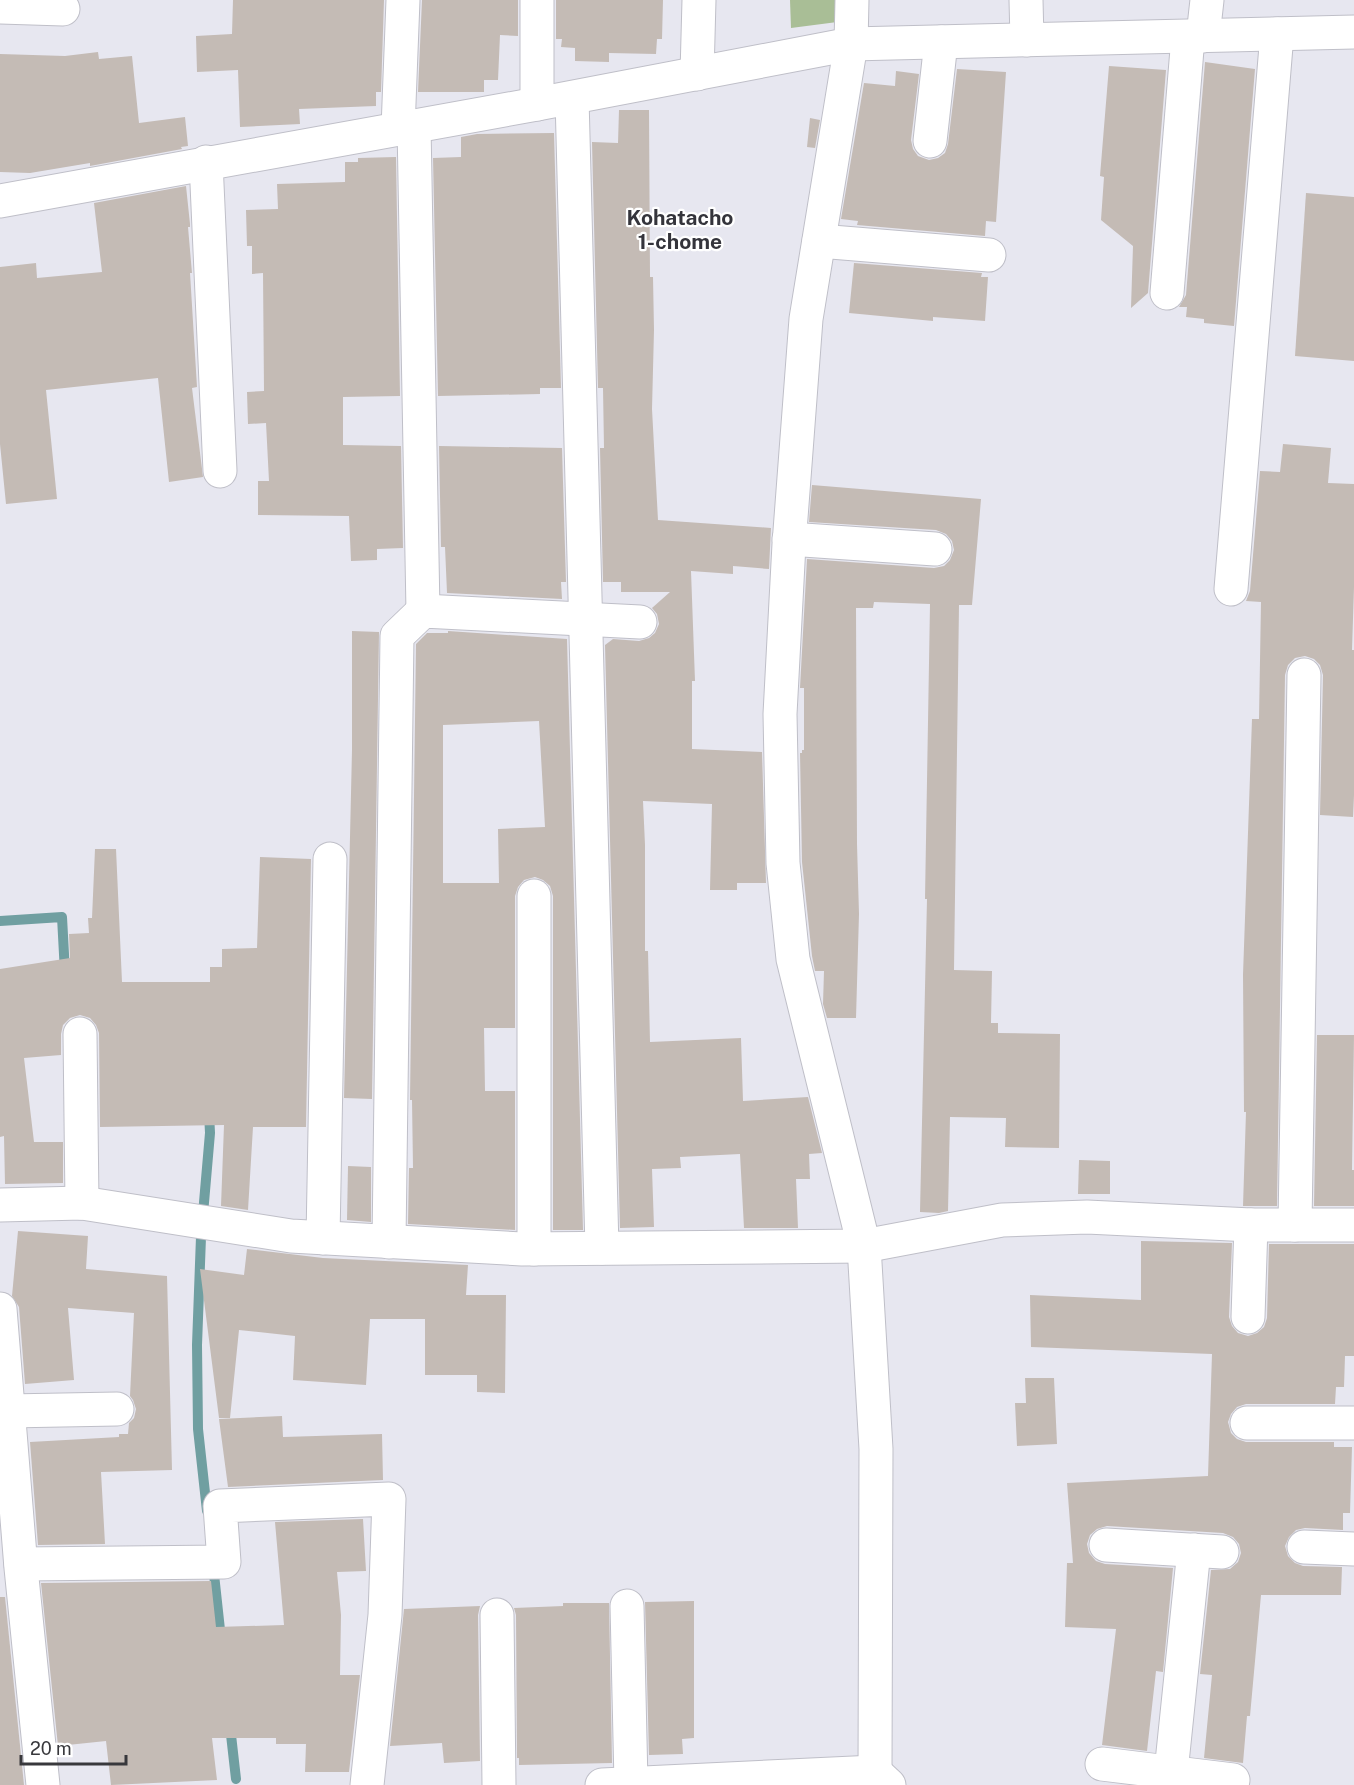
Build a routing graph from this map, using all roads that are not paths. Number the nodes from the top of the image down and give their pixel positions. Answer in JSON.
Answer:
{"nodes":[{"id":1,"x":403,"y":0,"type":"edge"},
{"id":2,"x":537,"y":0,"type":"edge"},
{"id":3,"x":699,"y":0,"type":"edge"},
{"id":4,"x":852,"y":0,"type":"edge"},
{"id":5,"x":1026,"y":0,"type":"edge"},
{"id":6,"x":1207,"y":0,"type":"edge"},
{"id":7,"x":0,"y":7,"type":"edge"},
{"id":8,"x":63,"y":9,"type":"dead end"},
{"id":9,"x":1354,"y":32,"type":"edge"},
{"id":10,"x":1277,"y":34,"type":"junction"},
{"id":11,"x":1196,"y":36,"type":"junction"},
{"id":12,"x":1027,"y":40,"type":"junction"},
{"id":13,"x":942,"y":42,"type":"junction"},
{"id":14,"x":851,"y":44,"type":"junction"},
{"id":15,"x":697,"y":74,"type":"junction"},
{"id":16,"x":572,"y":98,"type":"junction"},
{"id":17,"x":537,"y":104,"type":"junction"},
{"id":18,"x":406,"y":128,"type":"junction"},
{"id":19,"x":930,"y":141,"type":"dead end"},
{"id":20,"x":206,"y":162,"type":"junction"},
{"id":21,"x":0,"y":201,"type":"edge"},
{"id":22,"x":819,"y":241,"type":"junction"},
{"id":23,"x":989,"y":255,"type":"dead end"},
{"id":24,"x":1167,"y":293,"type":"dead end"},
{"id":25,"x":220,"y":471,"type":"dead end"},
{"id":26,"x":789,"y":539,"type":"junction"},
{"id":27,"x":935,"y":549,"type":"dead end"},
{"id":28,"x":1231,"y":590,"type":"dead end"},
{"id":29,"x":423,"y":611,"type":"junction"},
{"id":30,"x":585,"y":619,"type":"junction"},
{"id":31,"x":640,"y":622,"type":"dead end"},
{"id":32,"x":1304,"y":675,"type":"dead end"},
{"id":33,"x":330,"y":859,"type":"dead end"},
{"id":34,"x":534,"y":896,"type":"dead end"},
{"id":35,"x":80,"y":1034,"type":"dead end"},
{"id":36,"x":82,"y":1203,"type":"junction"},
{"id":37,"x":0,"y":1205,"type":"edge"},
{"id":38,"x":1251,"y":1225,"type":"junction"},
{"id":39,"x":1295,"y":1225,"type":"junction"},
{"id":40,"x":1354,"y":1225,"type":"edge"},
{"id":41,"x":323,"y":1238,"type":"junction"},
{"id":42,"x":389,"y":1242,"type":"junction"},
{"id":43,"x":864,"y":1246,"type":"junction"},
{"id":44,"x":602,"y":1248,"type":"junction"},
{"id":45,"x":534,"y":1249,"type":"junction"},
{"id":46,"x":0,"y":1309,"type":"edge"},
{"id":47,"x":1248,"y":1317,"type":"dead end"},
{"id":48,"x":117,"y":1409,"type":"dead end"},
{"id":49,"x":8,"y":1411,"type":"junction"},
{"id":50,"x":1247,"y":1423,"type":"dead end"},
{"id":51,"x":1354,"y":1423,"type":"edge"},
{"id":52,"x":1106,"y":1545,"type":"dead end"},
{"id":53,"x":1304,"y":1547,"type":"dead end"},
{"id":54,"x":1354,"y":1549,"type":"edge"},
{"id":55,"x":14,"y":1567,"type":"edge"},
{"id":56,"x":627,"y":1606,"type":"dead end"},
{"id":57,"x":497,"y":1615,"type":"dead end"},
{"id":58,"x":1102,"y":1764,"type":"dead end"},
{"id":59,"x":1171,"y":1772,"type":"junction"},
{"id":60,"x":873,"y":1779,"type":"edge"},
{"id":61,"x":801,"y":1780,"type":"edge"},
{"id":62,"x":708,"y":1782,"type":"edge"},
{"id":63,"x":616,"y":1784,"type":"edge"},
{"id":64,"x":44,"y":1785,"type":"edge"},
{"id":65,"x":367,"y":1785,"type":"edge"},
{"id":66,"x":500,"y":1785,"type":"edge"},
{"id":67,"x":1232,"y":1785,"type":"edge"}],
"edges":[{"from":1,"to":18,"type":"street"},
{"from":2,"to":17,"type":"street"},
{"from":3,"to":15,"type":"street"},
{"from":4,"to":14,"type":"street"},
{"from":5,"to":12,"type":"street"},
{"from":6,"to":11,"type":"street"},
{"from":7,"to":8,"type":"street"},
{"from":9,"to":10,"type":"street"},
{"from":10,"to":11,"type":"street"},
{"from":10,"to":28,"type":"street"},
{"from":11,"to":12,"type":"street"},
{"from":11,"to":24,"type":"street"},
{"from":12,"to":13,"type":"street"},
{"from":13,"to":14,"type":"street"},
{"from":13,"to":19,"type":"street"},
{"from":14,"to":15,"type":"street"},
{"from":14,"to":22,"type":"street"},
{"from":15,"to":16,"type":"street"},
{"from":16,"to":17,"type":"street"},
{"from":16,"to":30,"type":"street"},
{"from":17,"to":18,"type":"street"},
{"from":18,"to":20,"type":"street"},
{"from":18,"to":29,"type":"street"},
{"from":20,"to":21,"type":"street"},
{"from":20,"to":25,"type":"street"},
{"from":22,"to":23,"type":"street"},
{"from":22,"to":26,"type":"street"},
{"from":26,"to":27,"type":"street"},
{"from":26,"to":43,"type":"street"},
{"from":29,"to":30,"type":"street"},
{"from":29,"to":42,"type":"street"},
{"from":30,"to":31,"type":"street"},
{"from":30,"to":44,"type":"street"},
{"from":32,"to":39,"type":"street"},
{"from":33,"to":41,"type":"street"},
{"from":34,"to":45,"type":"street"},
{"from":35,"to":36,"type":"street"},
{"from":36,"to":37,"type":"street"},
{"from":36,"to":41,"type":"street"},
{"from":38,"to":39,"type":"street"},
{"from":38,"to":43,"type":"street"},
{"from":38,"to":47,"type":"street"},
{"from":39,"to":40,"type":"street"},
{"from":41,"to":42,"type":"street"},
{"from":42,"to":45,"type":"street"},
{"from":43,"to":44,"type":"street"},
{"from":43,"to":60,"type":"street"},
{"from":44,"to":45,"type":"street"},
{"from":46,"to":49,"type":"street"},
{"from":48,"to":49,"type":"street"},
{"from":49,"to":55,"type":"street"},
{"from":50,"to":51,"type":"street"},
{"from":52,"to":59,"type":"street"},
{"from":53,"to":54,"type":"street"},
{"from":55,"to":64,"type":"street"},
{"from":55,"to":65,"type":"street"},
{"from":56,"to":63,"type":"street"},
{"from":57,"to":66,"type":"street"},
{"from":58,"to":59,"type":"street"},
{"from":59,"to":67,"type":"street"},
{"from":60,"to":61,"type":"street"},
{"from":61,"to":62,"type":"street"},
{"from":62,"to":63,"type":"street"}]}
